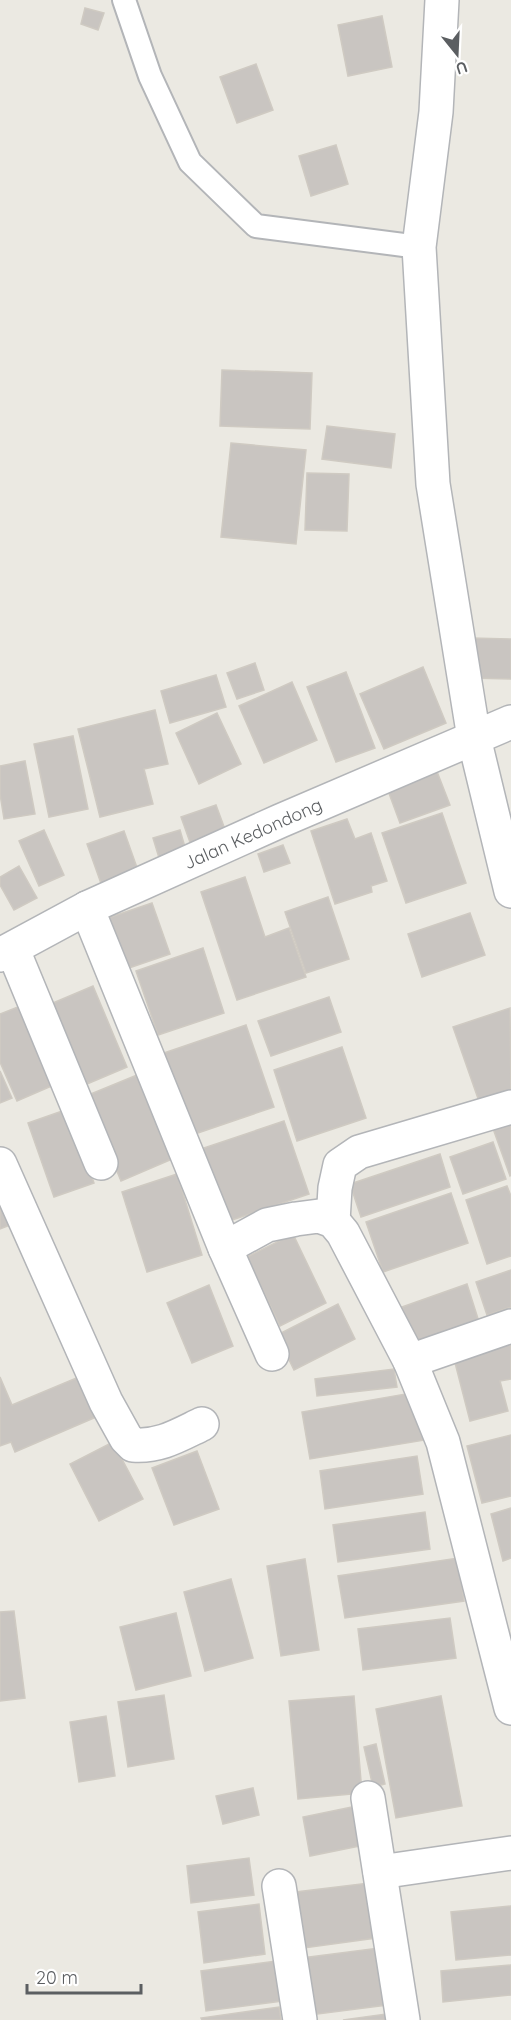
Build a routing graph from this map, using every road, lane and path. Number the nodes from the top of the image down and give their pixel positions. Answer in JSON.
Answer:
{"nodes":[{"id":1,"x":124,"y":0,"type":"edge"},
{"id":2,"x":442,"y":0,"type":"edge"},
{"id":3,"x":419,"y":247,"type":"junction"},
{"id":4,"x":511,"y":722,"type":"edge"},
{"id":5,"x":474,"y":738,"type":"junction"},
{"id":6,"x":511,"y":891,"type":"edge"},
{"id":7,"x":87,"y":908,"type":"junction"},
{"id":8,"x":7,"y":952,"type":"edge"},
{"id":9,"x":511,"y":1107,"type":"edge"},
{"id":10,"x":101,"y":1163,"type":"dead end"},
{"id":11,"x":0,"y":1164,"type":"edge"},
{"id":12,"x":333,"y":1221,"type":"junction"},
{"id":13,"x":225,"y":1248,"type":"junction"},
{"id":14,"x":511,"y":1326,"type":"edge"},
{"id":15,"x":272,"y":1354,"type":"dead end"},
{"id":16,"x":411,"y":1361,"type":"junction"},
{"id":17,"x":202,"y":1424,"type":"dead end"},
{"id":18,"x":511,"y":1708,"type":"edge"},
{"id":19,"x":368,"y":1797,"type":"dead end"},
{"id":20,"x":511,"y":1853,"type":"edge"},
{"id":21,"x":380,"y":1872,"type":"junction"},
{"id":22,"x":279,"y":1886,"type":"dead end"},
{"id":23,"x":300,"y":2020,"type":"edge"},
{"id":24,"x":403,"y":2020,"type":"edge"}],
"edges":[{"from":1,"to":3,"type":"lane"},
{"from":2,"to":3,"type":"street"},
{"from":3,"to":5,"type":"street"},
{"from":4,"to":5,"type":"street","name":"Jalan Kedondong"},
{"from":5,"to":6,"type":"street"},
{"from":5,"to":7,"type":"street","name":"Jalan Kedondong"},
{"from":7,"to":8,"type":"street","name":"Jalan Kedondong"},
{"from":7,"to":13,"type":"street"},
{"from":8,"to":10,"type":"street"},
{"from":9,"to":12,"type":"street"},
{"from":11,"to":17,"type":"street"},
{"from":12,"to":13,"type":"street"},
{"from":12,"to":16,"type":"street"},
{"from":13,"to":15,"type":"street"},
{"from":14,"to":16,"type":"street"},
{"from":16,"to":18,"type":"street"},
{"from":19,"to":21,"type":"street"},
{"from":20,"to":21,"type":"street"},
{"from":21,"to":24,"type":"street"},
{"from":22,"to":23,"type":"street"}]}
